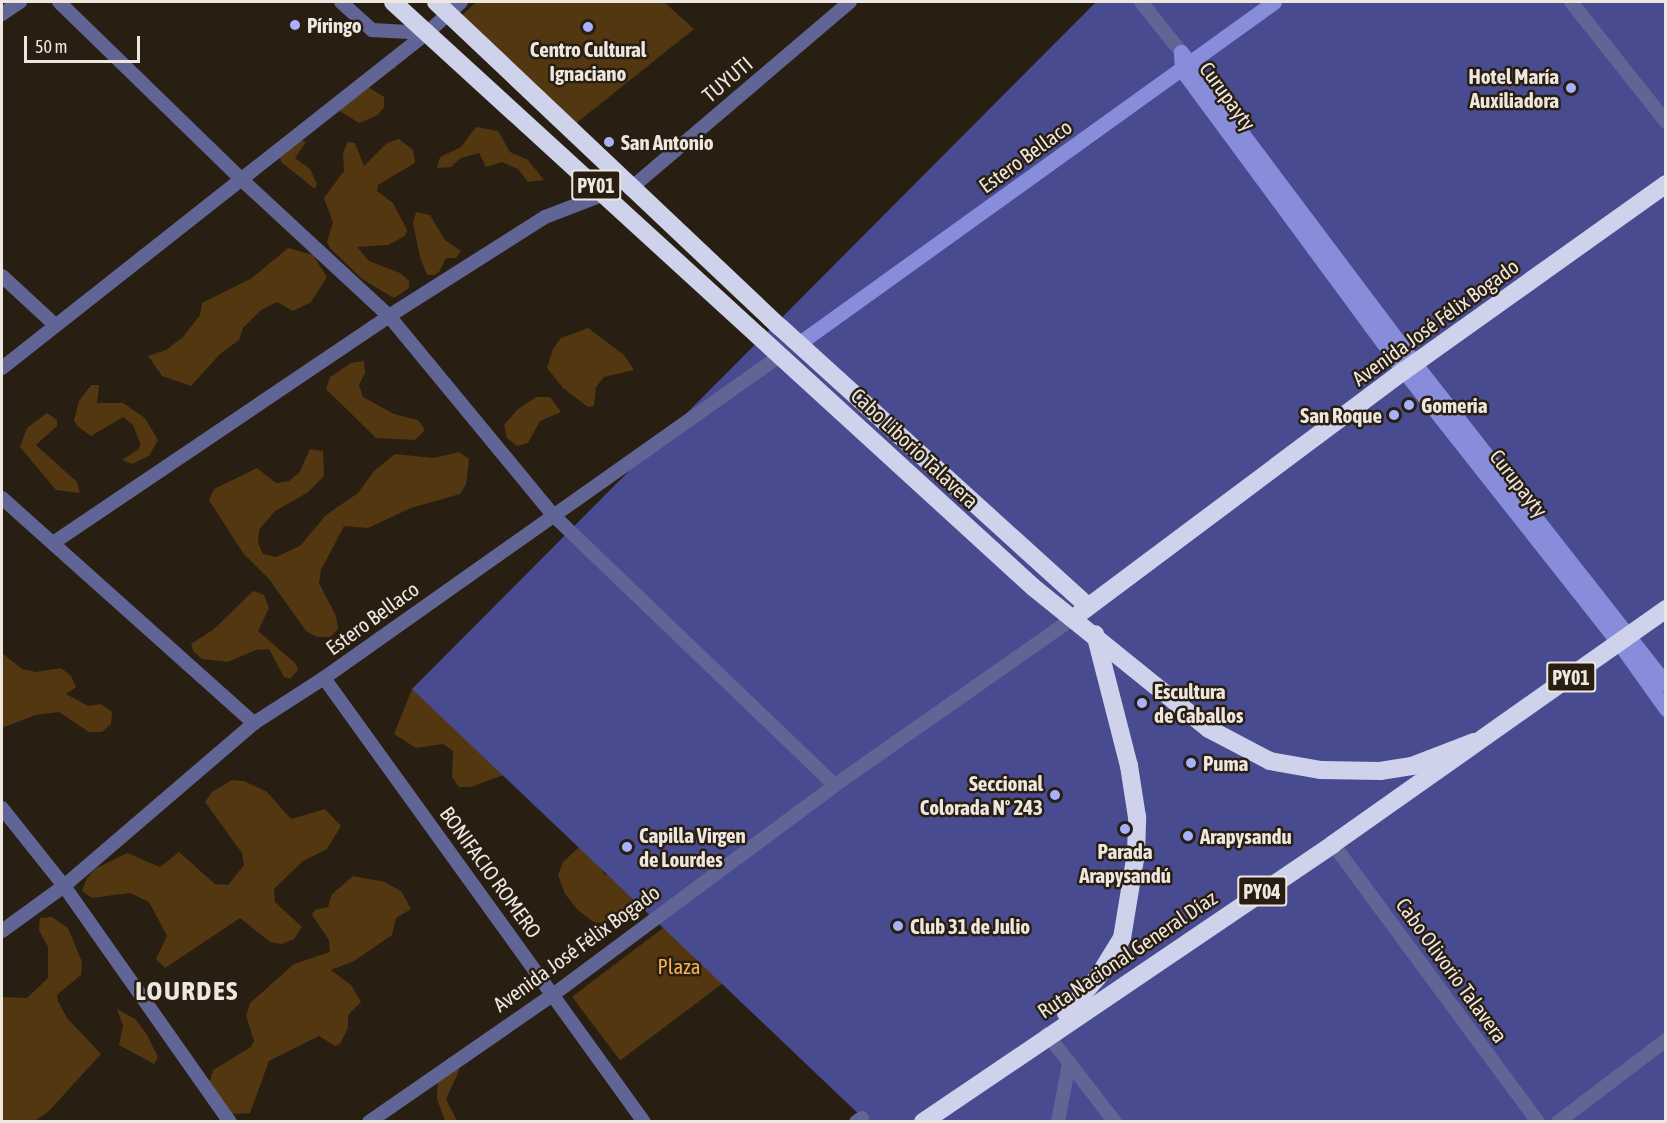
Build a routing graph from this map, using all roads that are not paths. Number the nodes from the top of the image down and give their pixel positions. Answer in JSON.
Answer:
{"nodes":[{"id":1,"x":20,"y":2,"type":"edge"},
{"id":2,"x":59,"y":2,"type":"edge"},
{"id":3,"x":341,"y":2,"type":"edge"},
{"id":4,"x":393,"y":2,"type":"edge"},
{"id":5,"x":850,"y":2,"type":"edge"},
{"id":6,"x":1141,"y":2,"type":"edge"},
{"id":7,"x":1274,"y":2,"type":"edge"},
{"id":8,"x":1571,"y":2,"type":"edge"},
{"id":9,"x":448,"y":5,"type":"edge"},
{"id":10,"x":2,"y":14,"type":"edge"},
{"id":11,"x":427,"y":33,"type":"junction"},
{"id":12,"x":1185,"y":62,"type":"junction"},
{"id":13,"x":1665,"y":122,"type":"edge"},
{"id":14,"x":241,"y":179,"type":"junction"},
{"id":15,"x":1665,"y":184,"type":"edge"},
{"id":16,"x":630,"y":189,"type":"junction"},
{"id":17,"x":605,"y":194,"type":"junction"},
{"id":18,"x":2,"y":276,"type":"edge"},
{"id":19,"x":389,"y":316,"type":"junction"},
{"id":20,"x":54,"y":324,"type":"junction"},
{"id":21,"x":798,"y":344,"type":"junction"},
{"id":22,"x":781,"y":355,"type":"junction"},
{"id":23,"x":2,"y":368,"type":"edge"},
{"id":24,"x":1410,"y":368,"type":"junction"},
{"id":25,"x":2,"y":498,"type":"edge"},
{"id":26,"x":553,"y":515,"type":"junction"},
{"id":27,"x":53,"y":543,"type":"junction"},
{"id":28,"x":1088,"y":606,"type":"junction"},
{"id":29,"x":1665,"y":609,"type":"edge"},
{"id":30,"x":1071,"y":620,"type":"junction"},
{"id":31,"x":1095,"y":637,"type":"junction"},
{"id":32,"x":1624,"y":639,"type":"junction"},
{"id":33,"x":324,"y":678,"type":"junction"},
{"id":34,"x":1665,"y":684,"type":"edge"},
{"id":35,"x":1665,"y":709,"type":"edge"},
{"id":36,"x":254,"y":723,"type":"junction"},
{"id":37,"x":1474,"y":742,"type":"junction"},
{"id":38,"x":835,"y":785,"type":"junction"},
{"id":39,"x":2,"y":808,"type":"edge"},
{"id":40,"x":1333,"y":844,"type":"junction"},
{"id":41,"x":64,"y":886,"type":"junction"},
{"id":42,"x":2,"y":931,"type":"edge"},
{"id":43,"x":554,"y":993,"type":"junction"},
{"id":44,"x":1047,"y":1034,"type":"junction"},
{"id":45,"x":1665,"y":1040,"type":"edge"},
{"id":46,"x":1069,"y":1063,"type":"junction"},
{"id":47,"x":230,"y":1122,"type":"edge"},
{"id":48,"x":369,"y":1122,"type":"edge"},
{"id":49,"x":644,"y":1122,"type":"edge"},
{"id":50,"x":923,"y":1122,"type":"edge"},
{"id":51,"x":1058,"y":1122,"type":"edge"},
{"id":52,"x":1115,"y":1122,"type":"edge"},
{"id":53,"x":1538,"y":1122,"type":"edge"},
{"id":54,"x":1558,"y":1122,"type":"edge"}],
"edges":[{"from":1,"to":10,"type":"street"},
{"from":2,"to":14,"type":"street"},
{"from":3,"to":11,"type":"street"},
{"from":4,"to":11,"type":"highway","name":"Cabo Liborio Talavera","number":"PY01"},
{"from":5,"to":16,"type":"street","name":"TUYUTI"},
{"from":6,"to":12,"type":"street"},
{"from":7,"to":12,"type":"street","name":"Estero Bellaco"},
{"from":8,"to":13,"type":"street"},
{"from":9,"to":11,"type":"street"},
{"from":9,"to":16,"type":"highway","name":"Cabo Liborio Talavera","number":"PY01"},
{"from":11,"to":14,"type":"street"},
{"from":11,"to":17,"type":"highway","name":"Cabo Liborio Talavera","number":"PY01"},
{"from":12,"to":21,"type":"street","name":"Estero Bellaco"},
{"from":12,"to":24,"type":"street","name":"Curupayty"},
{"from":14,"to":19,"type":"street"},
{"from":14,"to":20,"type":"street"},
{"from":15,"to":24,"type":"highway","name":"Avenida José Félix Bogado"},
{"from":16,"to":21,"type":"highway","name":"Cabo Liborio Talavera","number":"PY01"},
{"from":17,"to":19,"type":"street"},
{"from":17,"to":22,"type":"highway","name":"Cabo Liborio Talavera","number":"PY01"},
{"from":18,"to":20,"type":"street"},
{"from":19,"to":26,"type":"street"},
{"from":19,"to":27,"type":"street"},
{"from":20,"to":23,"type":"street"},
{"from":21,"to":28,"type":"highway","name":"Cabo Liborio Talavera","number":"PY01"},
{"from":22,"to":26,"type":"street","name":"Estero Bellaco"},
{"from":22,"to":30,"type":"highway","name":"Cabo Liborio Talavera","number":"PY01"},
{"from":24,"to":28,"type":"highway","name":"Avenida José Félix Bogado"},
{"from":24,"to":32,"type":"street","name":"Curupayty"},
{"from":25,"to":27,"type":"street"},
{"from":26,"to":33,"type":"street","name":"Estero Bellaco"},
{"from":26,"to":38,"type":"street"},
{"from":27,"to":36,"type":"street"},
{"from":28,"to":30,"type":"highway","name":"Avenida José Félix Bogado"},
{"from":28,"to":31,"type":"highway"},
{"from":29,"to":32,"type":"highway","number":"PY01"},
{"from":30,"to":31,"type":"highway","name":"Cabo Liborio Talavera","number":"PY01"},
{"from":30,"to":38,"type":"street","name":"Avenida José Félix Bogado"},
{"from":31,"to":37,"type":"highway","name":"Cabo Liborio Talavera","number":"PY01"},
{"from":31,"to":44,"type":"highway"},
{"from":32,"to":34,"type":"street","name":"Curupayty"},
{"from":32,"to":35,"type":"street","name":"Curupayty"},
{"from":32,"to":37,"type":"highway","number":"PY01"},
{"from":33,"to":36,"type":"street","name":"Estero Bellaco"},
{"from":33,"to":43,"type":"street","name":"BONIFACIO ROMERO"},
{"from":36,"to":41,"type":"street","name":"Estero Bellaco"},
{"from":37,"to":40,"type":"highway","name":"Ruta Nacional General Díaz","number":"PY04"},
{"from":38,"to":43,"type":"street","name":"Avenida José Félix Bogado"},
{"from":39,"to":41,"type":"street"},
{"from":40,"to":44,"type":"highway","name":"Ruta Nacional General Díaz","number":"PY04"},
{"from":40,"to":53,"type":"street","name":"Cabo Olivorio Talavera"},
{"from":41,"to":42,"type":"street","name":"Estero Bellaco"},
{"from":41,"to":47,"type":"street"},
{"from":43,"to":48,"type":"street","name":"Avenida José Félix Bogado"},
{"from":43,"to":49,"type":"street","name":"BONIFACIO ROMERO"},
{"from":44,"to":46,"type":"street"},
{"from":44,"to":50,"type":"highway","name":"Ruta Nacional General Díaz","number":"PY04"},
{"from":45,"to":54,"type":"street"},
{"from":46,"to":51,"type":"street"},
{"from":46,"to":52,"type":"street"}]}
